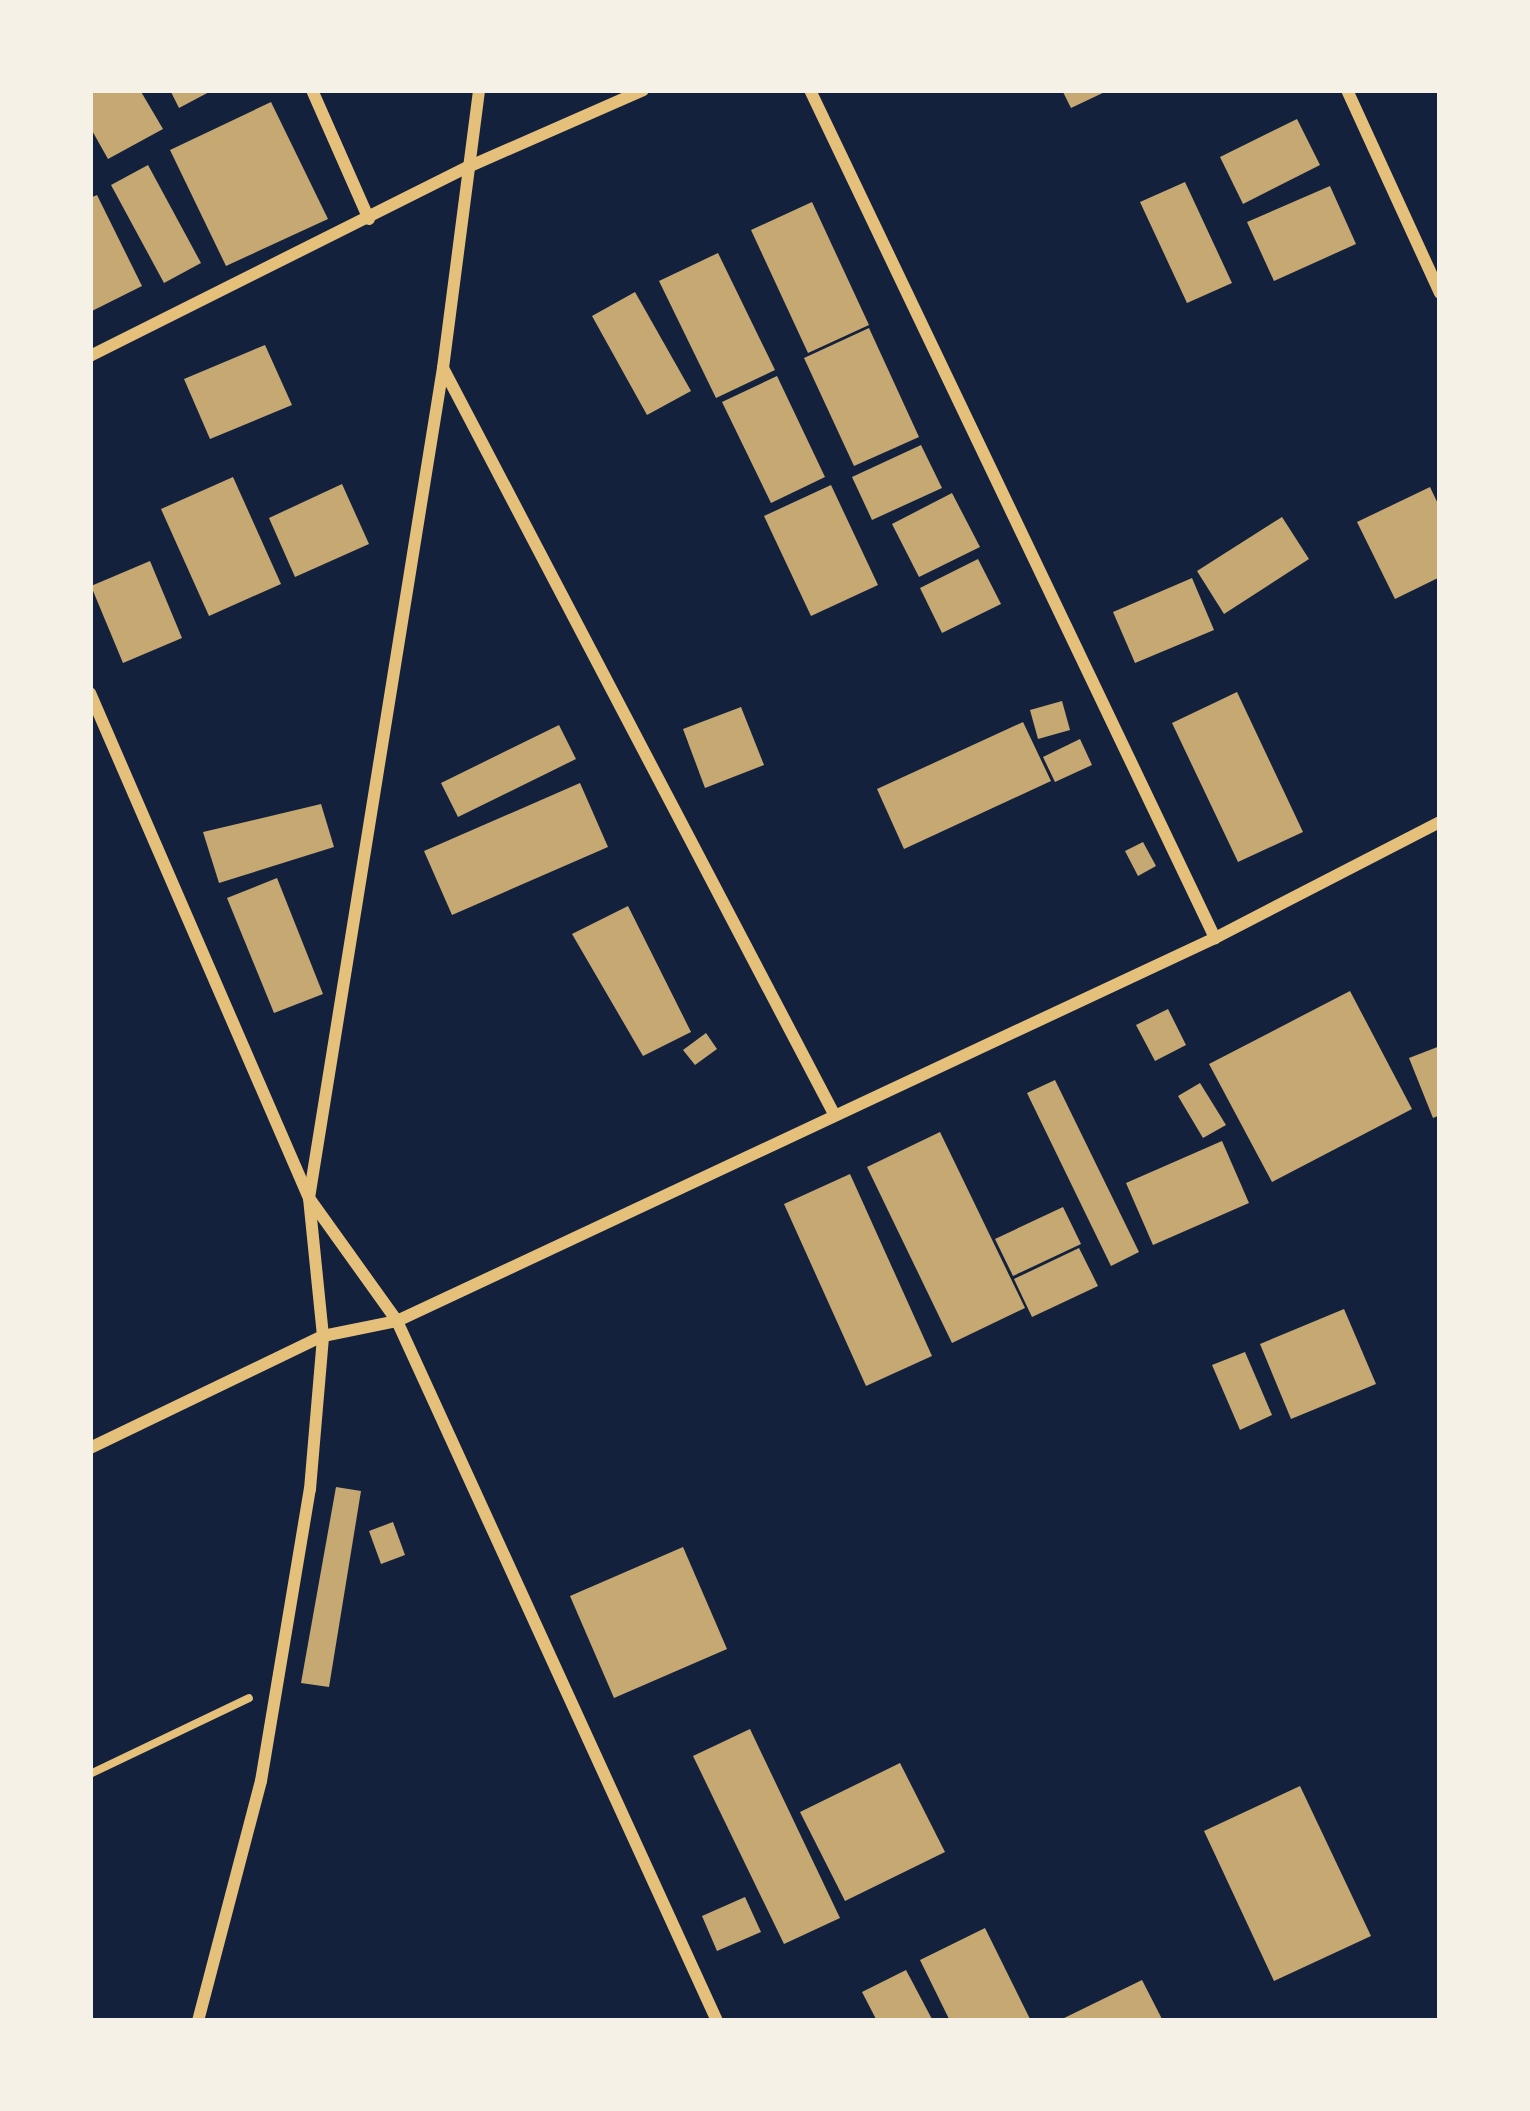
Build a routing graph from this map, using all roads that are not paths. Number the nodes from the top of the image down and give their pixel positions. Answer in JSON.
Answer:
{"nodes":[{"id":1,"x":312,"y":90,"type":"edge"},
{"id":2,"x":479,"y":90,"type":"edge"},
{"id":3,"x":643,"y":90,"type":"edge"},
{"id":4,"x":810,"y":90,"type":"edge"},
{"id":5,"x":1347,"y":90,"type":"edge"},
{"id":6,"x":468,"y":167,"type":"junction"},
{"id":7,"x":370,"y":219,"type":"junction"},
{"id":8,"x":1440,"y":293,"type":"edge"},
{"id":9,"x":90,"y":356,"type":"edge"},
{"id":10,"x":443,"y":368,"type":"junction"},
{"id":11,"x":90,"y":693,"type":"edge"},
{"id":12,"x":1440,"y":822,"type":"edge"},
{"id":13,"x":1216,"y":938,"type":"junction"},
{"id":14,"x":835,"y":1116,"type":"junction"},
{"id":15,"x":309,"y":1198,"type":"junction"},
{"id":16,"x":397,"y":1321,"type":"junction"},
{"id":17,"x":323,"y":1336,"type":"junction"},
{"id":18,"x":90,"y":1448,"type":"edge"},
{"id":19,"x":198,"y":2021,"type":"edge"},
{"id":20,"x":717,"y":2021,"type":"edge"}],
"edges":[{"from":1,"to":7,"type":"street"},
{"from":2,"to":6,"type":"street"},
{"from":3,"to":6,"type":"street"},
{"from":4,"to":13,"type":"street"},
{"from":5,"to":8,"type":"street"},
{"from":6,"to":7,"type":"street"},
{"from":6,"to":10,"type":"street"},
{"from":7,"to":9,"type":"street"},
{"from":10,"to":14,"type":"street"},
{"from":10,"to":15,"type":"street"},
{"from":11,"to":15,"type":"street"},
{"from":12,"to":13,"type":"street"},
{"from":13,"to":14,"type":"street"},
{"from":14,"to":16,"type":"street"},
{"from":15,"to":16,"type":"street"},
{"from":15,"to":17,"type":"street"},
{"from":16,"to":17,"type":"street"},
{"from":16,"to":20,"type":"street"},
{"from":17,"to":18,"type":"street"},
{"from":17,"to":19,"type":"street"}]}
